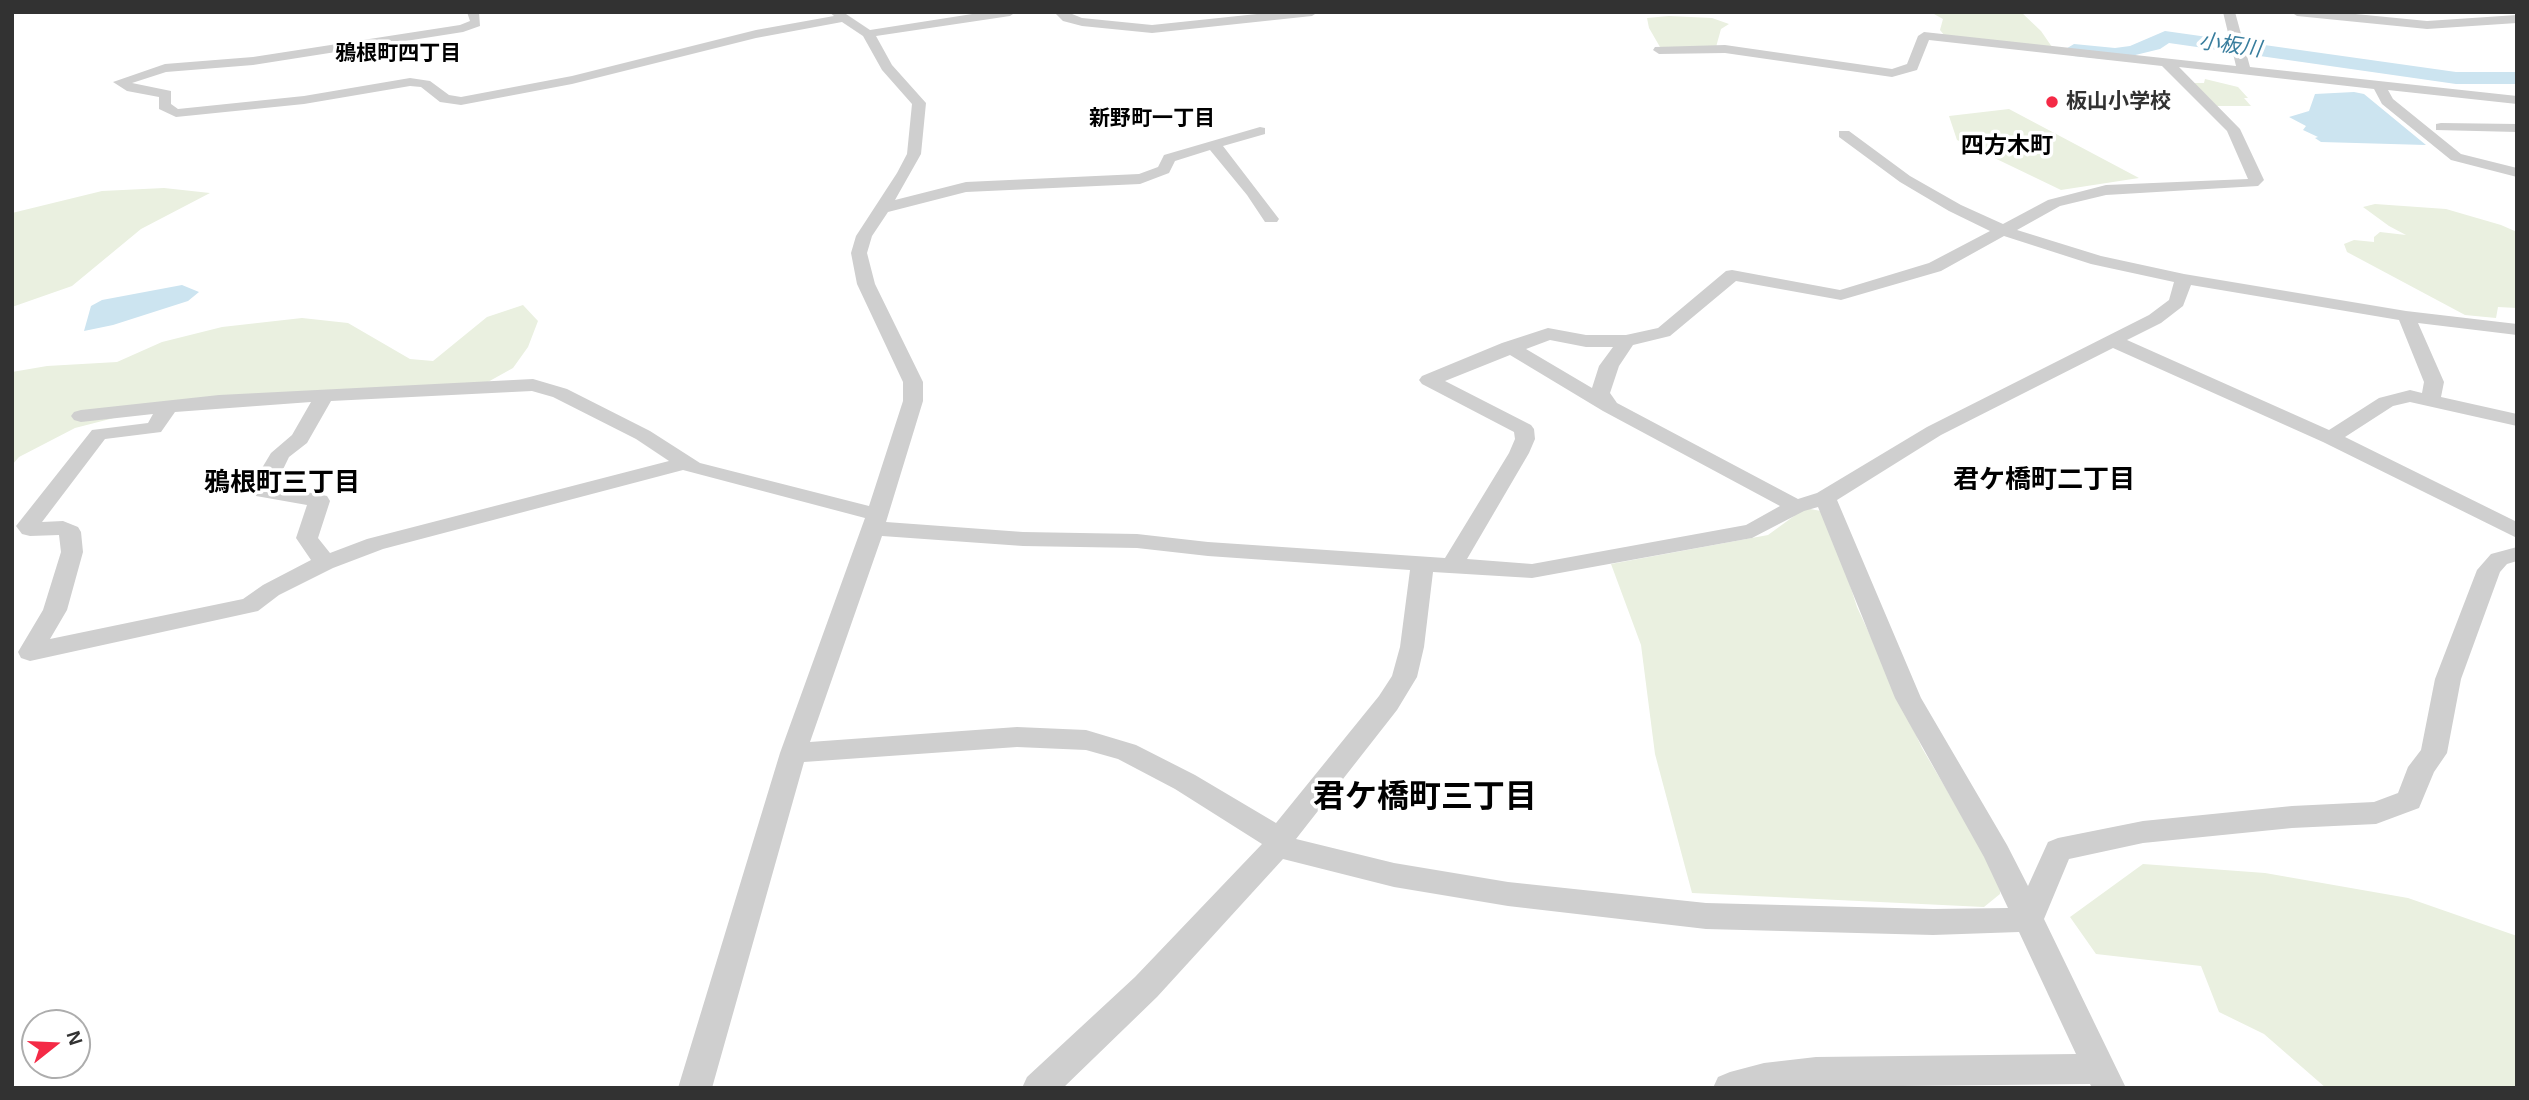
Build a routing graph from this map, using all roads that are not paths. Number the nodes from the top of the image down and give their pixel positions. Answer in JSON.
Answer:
{"nodes":[{"id":1,"x":473,"y":12,"type":"edge"},
{"id":2,"x":1010,"y":12,"type":"edge"},
{"id":3,"x":1060,"y":12,"type":"edge"},
{"id":4,"x":1312,"y":12,"type":"edge"},
{"id":5,"x":2229,"y":12,"type":"edge"},
{"id":6,"x":2297,"y":12,"type":"edge"},
{"id":7,"x":2373,"y":12,"type":"edge"},
{"id":8,"x":2437,"y":12,"type":"edge"},
{"id":9,"x":2470,"y":12,"type":"edge"},
{"id":10,"x":840,"y":15,"type":"edge"},
{"id":11,"x":2510,"y":20,"type":"edge"},
{"id":12,"x":2383,"y":21,"type":"junction"},
{"id":13,"x":2456,"y":22,"type":"junction"},
{"id":14,"x":2486,"y":22,"type":"junction"},
{"id":15,"x":2517,"y":26,"type":"edge"},
{"id":16,"x":868,"y":34,"type":"junction"},
{"id":17,"x":1659,"y":50,"type":"dead end"},
{"id":18,"x":2167,"y":63,"type":"junction"},
{"id":19,"x":2244,"y":70,"type":"junction"},
{"id":20,"x":2379,"y":85,"type":"junction"},
{"id":21,"x":2517,"y":100,"type":"edge"},
{"id":22,"x":2441,"y":127,"type":"dead end"},
{"id":23,"x":2517,"y":128,"type":"edge"},
{"id":24,"x":1261,"y":131,"type":"dead end"},
{"id":25,"x":1844,"y":134,"type":"dead end"},
{"id":26,"x":1213,"y":146,"type":"junction"},
{"id":27,"x":2517,"y":173,"type":"edge"},
{"id":28,"x":883,"y":208,"type":"junction"},
{"id":29,"x":1272,"y":219,"type":"dead end"},
{"id":30,"x":2004,"y":231,"type":"junction"},
{"id":31,"x":2184,"y":279,"type":"junction"},
{"id":32,"x":2406,"y":316,"type":"junction"},
{"id":33,"x":2517,"y":330,"type":"edge"},
{"id":34,"x":1626,"y":341,"type":"junction"},
{"id":35,"x":2113,"y":341,"type":"junction"},
{"id":36,"x":1509,"y":347,"type":"junction"},
{"id":37,"x":324,"y":396,"type":"junction"},
{"id":38,"x":2430,"y":400,"type":"junction"},
{"id":39,"x":169,"y":406,"type":"junction"},
{"id":40,"x":1610,"y":407,"type":"junction"},
{"id":41,"x":81,"y":416,"type":"dead end"},
{"id":42,"x":2517,"y":420,"type":"edge"},
{"id":43,"x":2330,"y":438,"type":"junction"},
{"id":44,"x":684,"y":463,"type":"junction"},
{"id":45,"x":1825,"y":498,"type":"junction"},
{"id":46,"x":1796,"y":506,"type":"junction"},
{"id":47,"x":875,"y":521,"type":"junction"},
{"id":48,"x":2517,"y":531,"type":"edge"},
{"id":49,"x":2517,"y":554,"type":"edge"},
{"id":50,"x":1423,"y":562,"type":"junction"},
{"id":51,"x":325,"y":563,"type":"junction"},
{"id":52,"x":1452,"y":565,"type":"junction"},
{"id":53,"x":793,"y":753,"type":"junction"},
{"id":54,"x":1279,"y":841,"type":"junction"},
{"id":55,"x":2029,"y":918,"type":"junction"},
{"id":56,"x":2104,"y":1078,"type":"edge"},
{"id":57,"x":695,"y":1088,"type":"edge"},
{"id":58,"x":1039,"y":1088,"type":"edge"},
{"id":59,"x":1730,"y":1088,"type":"edge"}],
"edges":[{"from":1,"to":10,"type":"street"},
{"from":2,"to":16,"type":"street"},
{"from":3,"to":4,"type":"street"},
{"from":5,"to":19,"type":"street"},
{"from":6,"to":12,"type":"street"},
{"from":7,"to":12,"type":"street"},
{"from":8,"to":13,"type":"street"},
{"from":9,"to":14,"type":"street"},
{"from":10,"to":16,"type":"street"},
{"from":11,"to":14,"type":"street"},
{"from":11,"to":15,"type":"street"},
{"from":12,"to":13,"type":"street"},
{"from":13,"to":14,"type":"street"},
{"from":16,"to":28,"type":"street"},
{"from":17,"to":18,"type":"street"},
{"from":18,"to":19,"type":"street"},
{"from":18,"to":30,"type":"street"},
{"from":19,"to":20,"type":"street"},
{"from":20,"to":21,"type":"street"},
{"from":20,"to":27,"type":"street"},
{"from":22,"to":23,"type":"street"},
{"from":24,"to":26,"type":"street"},
{"from":25,"to":30,"type":"street"},
{"from":26,"to":28,"type":"street"},
{"from":26,"to":29,"type":"street"},
{"from":28,"to":47,"type":"street"},
{"from":30,"to":31,"type":"street"},
{"from":30,"to":34,"type":"street"},
{"from":31,"to":32,"type":"street"},
{"from":31,"to":35,"type":"street"},
{"from":32,"to":33,"type":"street"},
{"from":32,"to":38,"type":"street"},
{"from":34,"to":36,"type":"street"},
{"from":34,"to":40,"type":"street"},
{"from":35,"to":43,"type":"street"},
{"from":35,"to":45,"type":"street"},
{"from":36,"to":40,"type":"street"},
{"from":36,"to":52,"type":"street"},
{"from":37,"to":39,"type":"street"},
{"from":37,"to":44,"type":"street"},
{"from":37,"to":51,"type":"street"},
{"from":38,"to":42,"type":"street"},
{"from":38,"to":43,"type":"street"},
{"from":39,"to":41,"type":"street"},
{"from":39,"to":51,"type":"street"},
{"from":40,"to":46,"type":"street"},
{"from":43,"to":48,"type":"street"},
{"from":44,"to":47,"type":"street"},
{"from":44,"to":51,"type":"street"},
{"from":45,"to":46,"type":"street"},
{"from":45,"to":55,"type":"street"},
{"from":46,"to":52,"type":"street"},
{"from":47,"to":50,"type":"street"},
{"from":47,"to":53,"type":"street"},
{"from":49,"to":55,"type":"street"},
{"from":50,"to":52,"type":"street"},
{"from":50,"to":54,"type":"street"},
{"from":53,"to":54,"type":"street"},
{"from":53,"to":57,"type":"street"},
{"from":54,"to":55,"type":"street"},
{"from":54,"to":58,"type":"street"},
{"from":55,"to":56,"type":"street"},
{"from":56,"to":59,"type":"street"}]}
